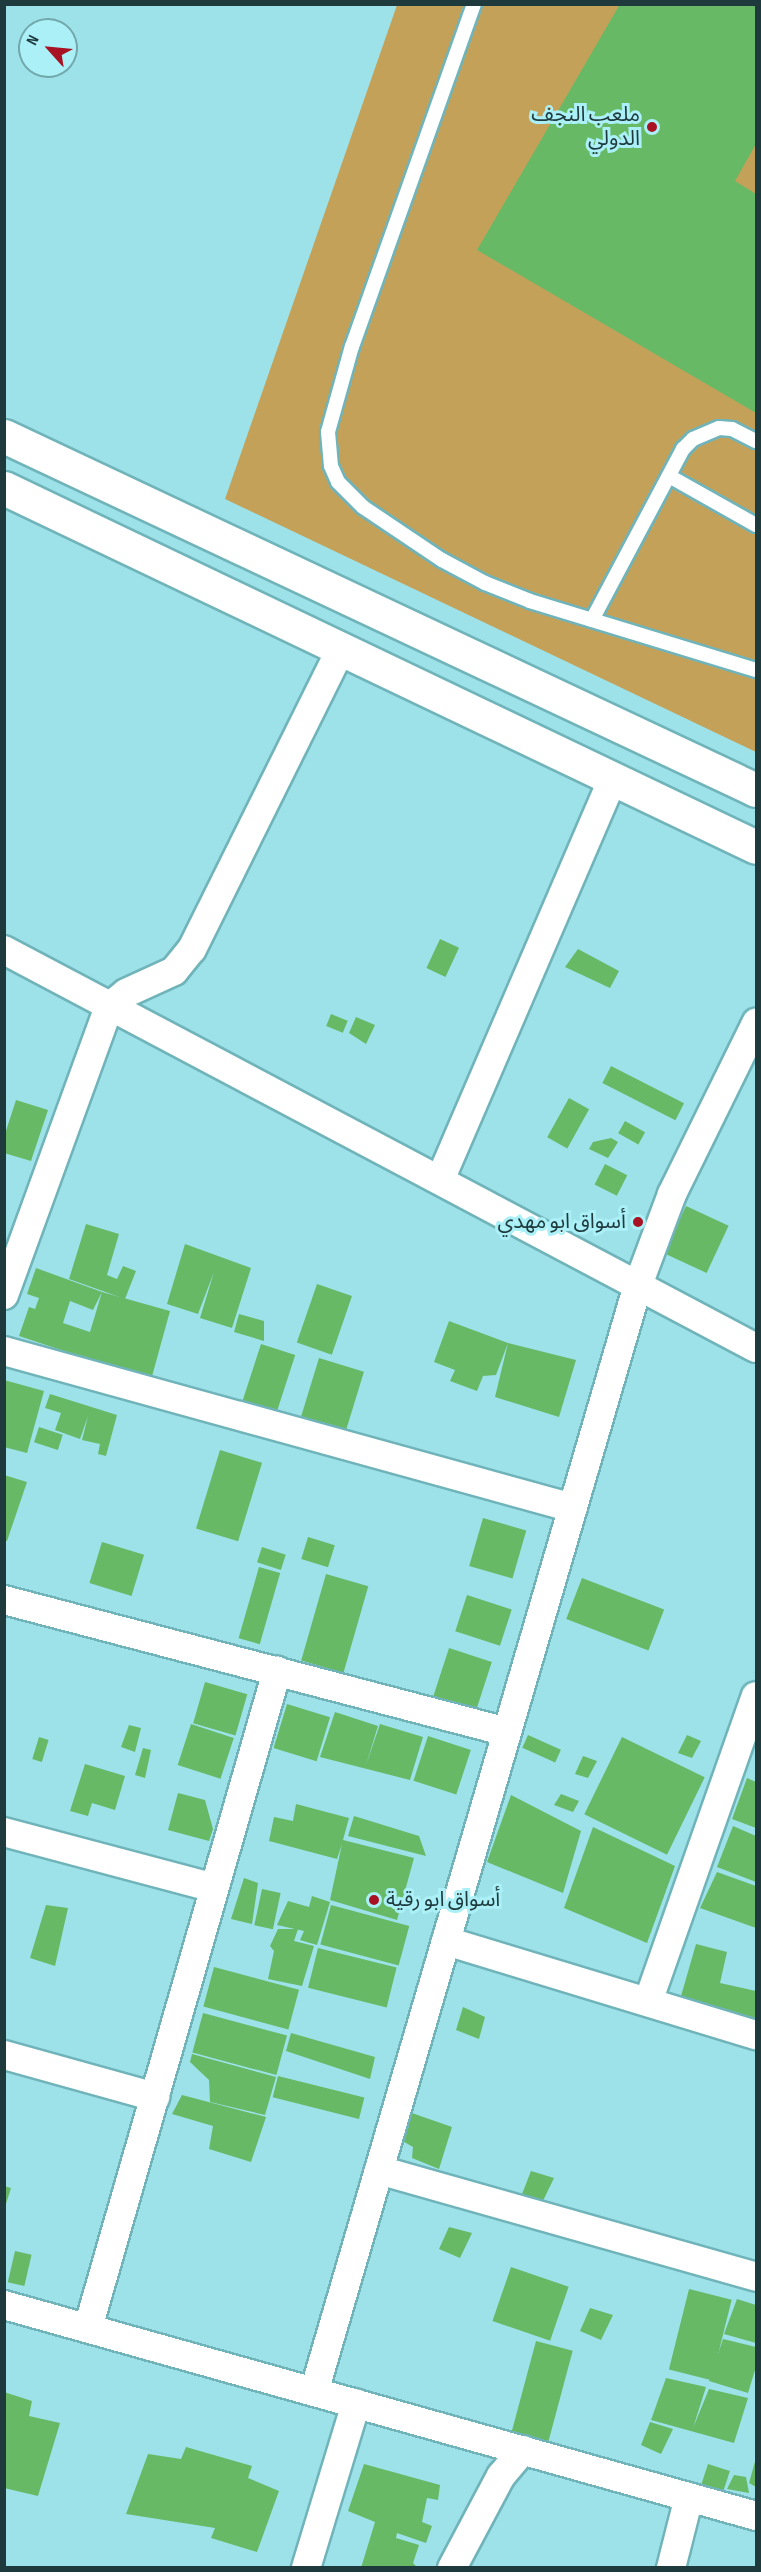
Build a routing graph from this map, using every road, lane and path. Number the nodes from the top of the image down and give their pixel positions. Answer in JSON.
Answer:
{"nodes":[{"id":1,"x":474,"y":4,"type":"edge"},
{"id":2,"x":4,"y":436,"type":"edge"},
{"id":3,"x":756,"y":441,"type":"edge"},
{"id":4,"x":669,"y":476,"type":"junction"},
{"id":5,"x":4,"y":488,"type":"edge"},
{"id":6,"x":756,"y":525,"type":"edge"},
{"id":7,"x":592,"y":620,"type":"junction"},
{"id":8,"x":341,"y":649,"type":"junction"},
{"id":9,"x":756,"y":670,"type":"edge"},
{"id":10,"x":613,"y":779,"type":"junction"},
{"id":11,"x":756,"y":790,"type":"edge"},
{"id":12,"x":756,"y":847,"type":"edge"},
{"id":13,"x":4,"y":950,"type":"edge"},
{"id":14,"x":109,"y":1007,"type":"junction"},
{"id":15,"x":756,"y":1023,"type":"edge"},
{"id":16,"x":440,"y":1180,"type":"junction"},
{"id":17,"x":638,"y":1285,"type":"junction"},
{"id":18,"x":4,"y":1295,"type":"edge"},
{"id":19,"x":756,"y":1348,"type":"edge"},
{"id":20,"x":4,"y":1351,"type":"edge"},
{"id":21,"x":573,"y":1508,"type":"junction"},
{"id":22,"x":4,"y":1600,"type":"edge"},
{"id":23,"x":277,"y":1671,"type":"junction"},
{"id":24,"x":756,"y":1696,"type":"edge"},
{"id":25,"x":507,"y":1732,"type":"junction"},
{"id":26,"x":4,"y":1832,"type":"edge"},
{"id":27,"x":214,"y":1888,"type":"junction"},
{"id":28,"x":446,"y":1941,"type":"junction"},
{"id":29,"x":648,"y":2002,"type":"junction"},
{"id":30,"x":756,"y":2035,"type":"edge"},
{"id":31,"x":4,"y":2055,"type":"edge"},
{"id":32,"x":154,"y":2097,"type":"junction"},
{"id":33,"x":379,"y":2170,"type":"junction"},
{"id":34,"x":756,"y":2277,"type":"edge"},
{"id":35,"x":4,"y":2305,"type":"edge"},
{"id":36,"x":88,"y":2328,"type":"junction"},
{"id":37,"x":314,"y":2392,"type":"junction"},
{"id":38,"x":356,"y":2403,"type":"junction"},
{"id":39,"x":523,"y":2450,"type":"junction"},
{"id":40,"x":689,"y":2497,"type":"junction"},
{"id":41,"x":756,"y":2516,"type":"edge"},
{"id":42,"x":306,"y":2568,"type":"edge"},
{"id":43,"x":452,"y":2568,"type":"edge"},
{"id":44,"x":670,"y":2568,"type":"edge"}],
"edges":[{"from":1,"to":7,"type":"lane"},
{"from":2,"to":11,"type":"street"},
{"from":3,"to":4,"type":"lane"},
{"from":4,"to":6,"type":"lane"},
{"from":4,"to":7,"type":"lane"},
{"from":5,"to":8,"type":"street"},
{"from":7,"to":9,"type":"lane"},
{"from":8,"to":10,"type":"street"},
{"from":8,"to":14,"type":"street"},
{"from":10,"to":12,"type":"street"},
{"from":10,"to":16,"type":"street"},
{"from":13,"to":14,"type":"street"},
{"from":14,"to":16,"type":"street"},
{"from":14,"to":18,"type":"street"},
{"from":15,"to":17,"type":"street"},
{"from":16,"to":17,"type":"street"},
{"from":17,"to":19,"type":"street"},
{"from":17,"to":21,"type":"street"},
{"from":20,"to":21,"type":"street"},
{"from":21,"to":25,"type":"street"},
{"from":22,"to":23,"type":"street"},
{"from":23,"to":25,"type":"street"},
{"from":23,"to":27,"type":"street"},
{"from":24,"to":29,"type":"street"},
{"from":25,"to":28,"type":"street"},
{"from":26,"to":27,"type":"street"},
{"from":27,"to":32,"type":"street"},
{"from":28,"to":29,"type":"street"},
{"from":28,"to":33,"type":"street"},
{"from":29,"to":30,"type":"street"},
{"from":31,"to":32,"type":"street"},
{"from":32,"to":36,"type":"street"},
{"from":33,"to":34,"type":"street"},
{"from":33,"to":37,"type":"street"},
{"from":35,"to":36,"type":"street"},
{"from":36,"to":37,"type":"street"},
{"from":37,"to":38,"type":"street"},
{"from":38,"to":39,"type":"street"},
{"from":38,"to":42,"type":"street"},
{"from":39,"to":40,"type":"street"},
{"from":39,"to":43,"type":"street"},
{"from":40,"to":41,"type":"street"},
{"from":40,"to":44,"type":"street"}]}
